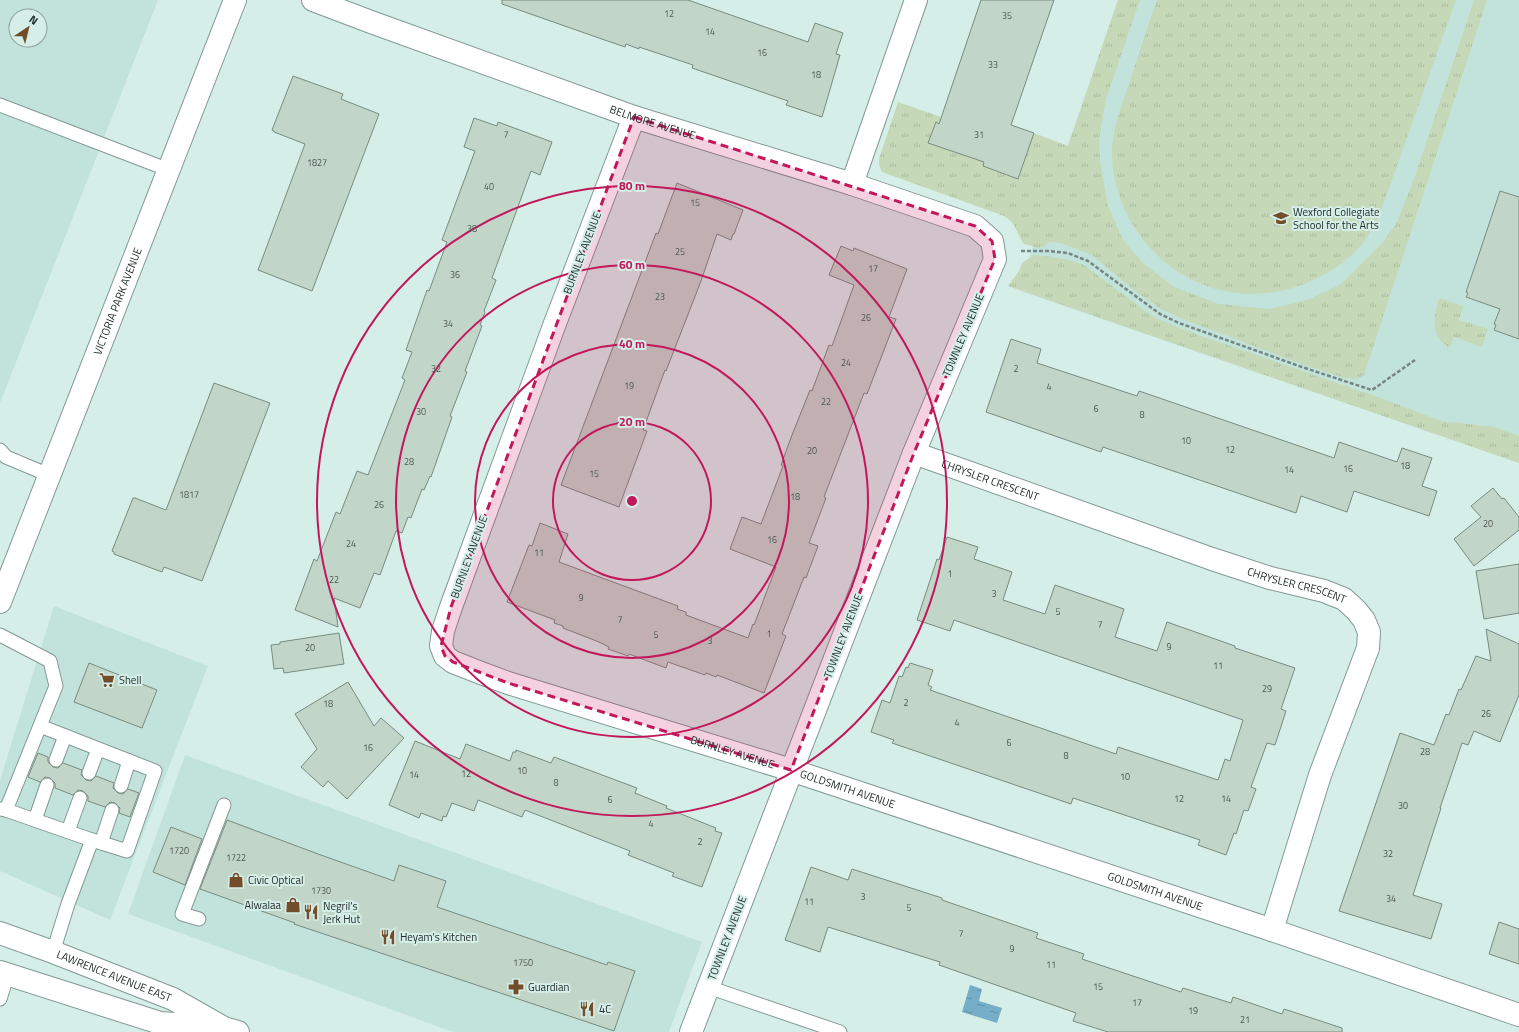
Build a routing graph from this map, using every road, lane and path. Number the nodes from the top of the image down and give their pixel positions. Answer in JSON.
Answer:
{"nodes":[{"id":1,"x":235,"y":0,"type":"edge"},
{"id":2,"x":313,"y":0,"type":"edge"},
{"id":3,"x":916,"y":0,"type":"edge"},
{"id":4,"x":0,"y":105,"type":"edge"},
{"id":5,"x":634,"y":117,"type":"junction"},
{"id":6,"x":169,"y":170,"type":"junction"},
{"id":7,"x":852,"y":184,"type":"junction"},
{"id":8,"x":992,"y":241,"type":"joint"},
{"id":9,"x":1020,"y":251,"type":"dead end"},
{"id":10,"x":1415,"y":360,"type":"dead end"},
{"id":11,"x":914,"y":453,"type":"junction"},
{"id":12,"x":2,"y":456,"type":"edge"},
{"id":13,"x":49,"y":475,"type":"junction"},
{"id":14,"x":0,"y":602,"type":"edge"},
{"id":15,"x":0,"y":635,"type":"edge"},
{"id":16,"x":40,"y":726,"type":"junction"},
{"id":17,"x":65,"y":736,"type":"junction"},
{"id":18,"x":98,"y":749,"type":"junction"},
{"id":19,"x":56,"y":760,"type":"dead end"},
{"id":20,"x":129,"y":761,"type":"junction"},
{"id":21,"x":791,"y":770,"type":"junction"},
{"id":22,"x":89,"y":773,"type":"dead end"},
{"id":23,"x":47,"y":785,"type":"dead end"},
{"id":24,"x":121,"y":786,"type":"dead end"},
{"id":25,"x":80,"y":798,"type":"dead end"},
{"id":26,"x":224,"y":805,"type":"dead end"},
{"id":27,"x":3,"y":810,"type":"edge"},
{"id":28,"x":112,"y":810,"type":"dead end"},
{"id":29,"x":35,"y":820,"type":"junction"},
{"id":30,"x":68,"y":831,"type":"junction"},
{"id":31,"x":96,"y":841,"type":"junction"},
{"id":32,"x":199,"y":919,"type":"dead end"},
{"id":33,"x":1272,"y":930,"type":"junction"},
{"id":34,"x":0,"y":933,"type":"edge"},
{"id":35,"x":53,"y":952,"type":"junction"},
{"id":36,"x":4,"y":973,"type":"edge"},
{"id":37,"x":708,"y":986,"type":"junction"},
{"id":38,"x":0,"y":999,"type":"edge"},
{"id":39,"x":1519,"y":1015,"type":"edge"},
{"id":40,"x":231,"y":1030,"type":"edge"},
{"id":41,"x":691,"y":1032,"type":"edge"},
{"id":42,"x":840,"y":1032,"type":"edge"}],
"edges":[{"from":1,"to":6,"type":"street","name":"VICTORIA PARK AVENUE"},
{"from":2,"to":5,"type":"street","name":"BELMORE AVENUE"},
{"from":3,"to":7,"type":"street"},
{"from":4,"to":6,"type":"lane"},
{"from":5,"to":7,"type":"street","name":"BELMORE AVENUE"},
{"from":5,"to":21,"type":"street","name":"BURNLEY AVENUE"},
{"from":6,"to":13,"type":"street","name":"VICTORIA PARK AVENUE"},
{"from":7,"to":8,"type":"street","name":"BELMORE AVENUE"},
{"from":8,"to":11,"type":"street","name":"TOWNLEY AVENUE"},
{"from":9,"to":10,"type":"path"},
{"from":11,"to":21,"type":"street","name":"TOWNLEY AVENUE"},
{"from":11,"to":33,"type":"street","name":"CHRYSLER CRESCENT"},
{"from":12,"to":13,"type":"lane"},
{"from":13,"to":14,"type":"street","name":"VICTORIA PARK AVENUE"},
{"from":15,"to":16,"type":"lane"},
{"from":16,"to":17,"type":"lane"},
{"from":16,"to":27,"type":"lane"},
{"from":17,"to":18,"type":"lane"},
{"from":17,"to":19,"type":"lane"},
{"from":18,"to":20,"type":"lane"},
{"from":18,"to":22,"type":"lane"},
{"from":20,"to":24,"type":"lane"},
{"from":20,"to":31,"type":"lane"},
{"from":21,"to":33,"type":"street","name":"GOLDSMITH AVENUE"},
{"from":21,"to":37,"type":"street","name":"TOWNLEY AVENUE"},
{"from":23,"to":29,"type":"lane"},
{"from":25,"to":30,"type":"lane"},
{"from":26,"to":32,"type":"lane"},
{"from":27,"to":29,"type":"lane"},
{"from":28,"to":31,"type":"lane"},
{"from":29,"to":30,"type":"lane"},
{"from":30,"to":31,"type":"lane"},
{"from":31,"to":35,"type":"lane"},
{"from":33,"to":39,"type":"street","name":"GOLDSMITH AVENUE"},
{"from":34,"to":35,"type":"street","name":"LAWRENCE AVENUE EAST"},
{"from":35,"to":40,"type":"street","name":"LAWRENCE AVENUE EAST"},
{"from":36,"to":38,"type":"lane"},
{"from":36,"to":40,"type":"street","name":"LAWRENCE AVENUE EAST"},
{"from":37,"to":41,"type":"street","name":"TOWNLEY AVENUE"},
{"from":37,"to":42,"type":"lane"}]}
